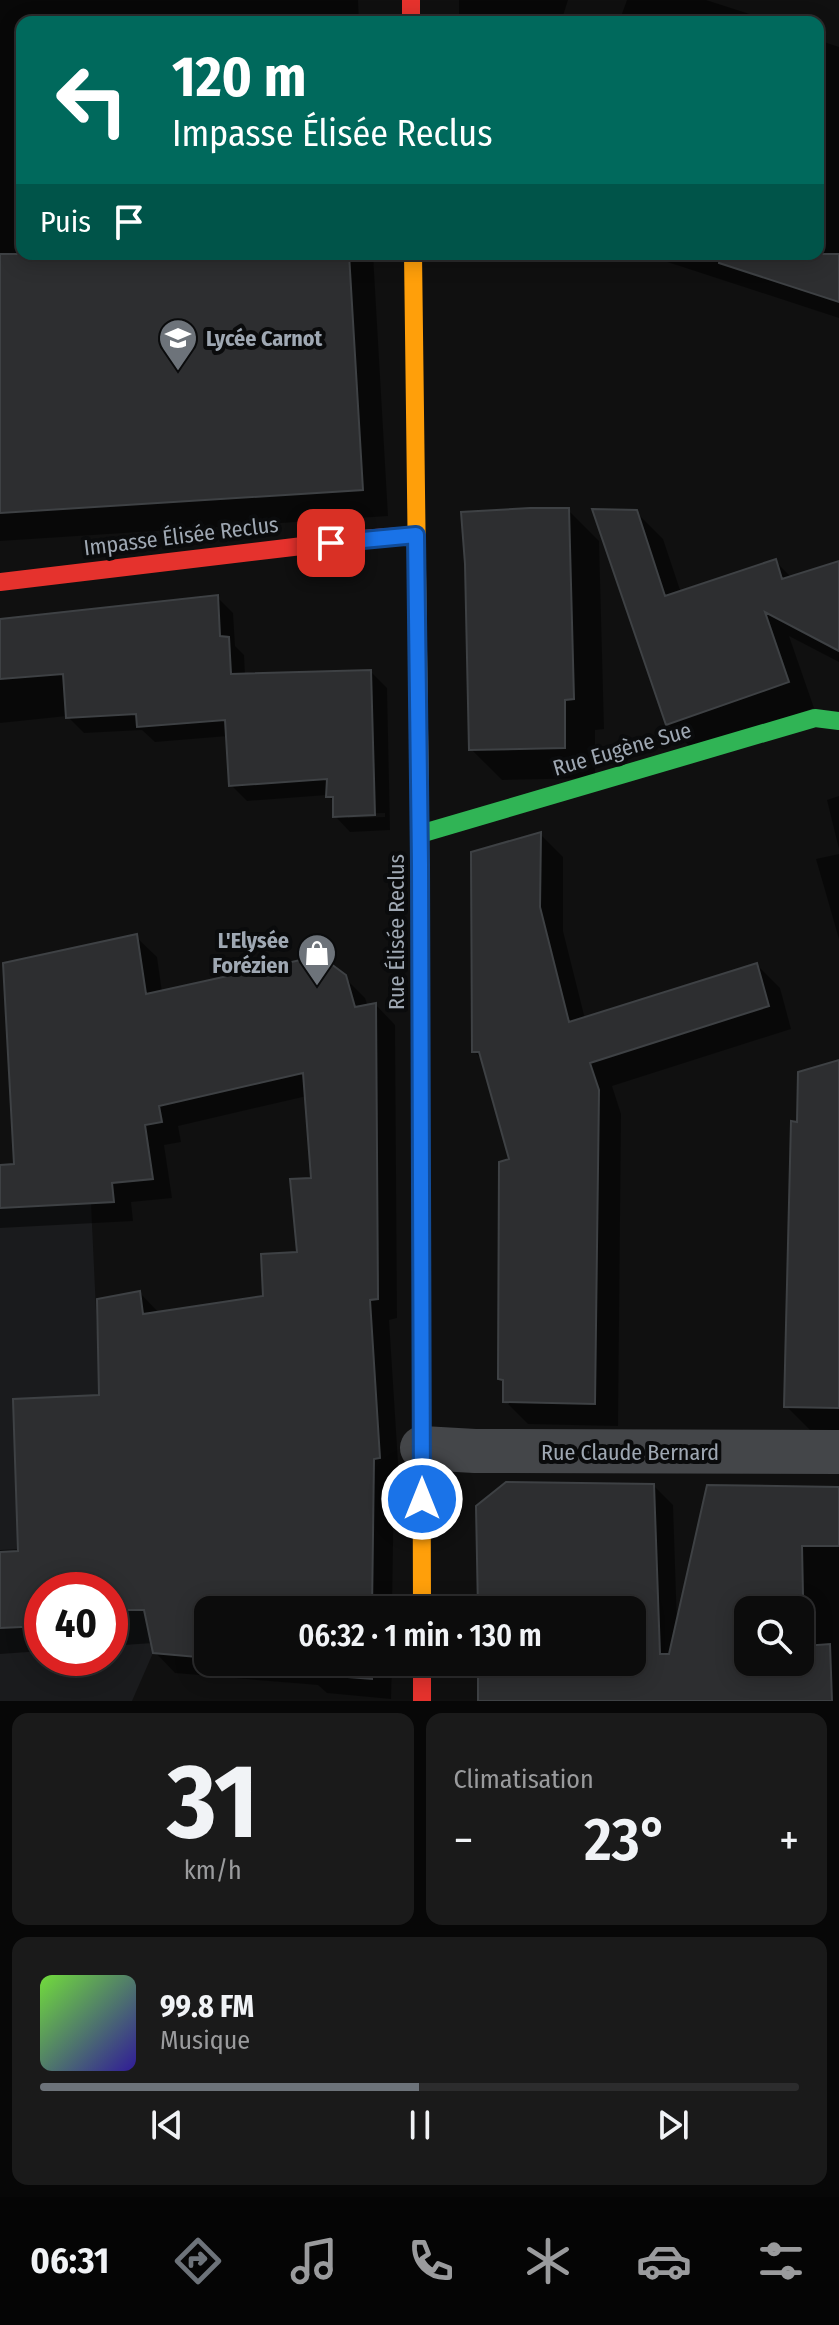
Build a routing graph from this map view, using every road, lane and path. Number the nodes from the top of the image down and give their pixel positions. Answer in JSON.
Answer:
{"nodes":[{"id":1,"x":413,"y":260,"type":"edge"},
{"id":2,"x":416,"y":535,"type":"junction"},
{"id":3,"x":0,"y":582,"type":"edge"},
{"id":4,"x":839,"y":721,"type":"edge"},
{"id":5,"x":420,"y":834,"type":"junction"},
{"id":6,"x":422,"y":1448,"type":"junction"},
{"id":7,"x":839,"y":1452,"type":"edge"},
{"id":8,"x":422,"y":1596,"type":"edge"},
{"id":9,"x":422,"y":1676,"type":"edge"},
{"id":10,"x":422,"y":1701,"type":"edge"}],
"edges":[{"from":1,"to":2,"type":"street","name":"Rue Élisée Reclus"},
{"from":2,"to":3,"type":"street","name":"Impasse Élisée Reclus"},
{"from":2,"to":5,"type":"street","name":"Rue Élisée Reclus"},
{"from":4,"to":5,"type":"street","name":"Rue Eugène Sue"},
{"from":5,"to":6,"type":"street","name":"Rue Élisée Reclus"},
{"from":6,"to":7,"type":"street","name":"Rue Claude Bernard"},
{"from":6,"to":8,"type":"street","name":"Rue Élisée Reclus"},
{"from":9,"to":10,"type":"street"}]}
